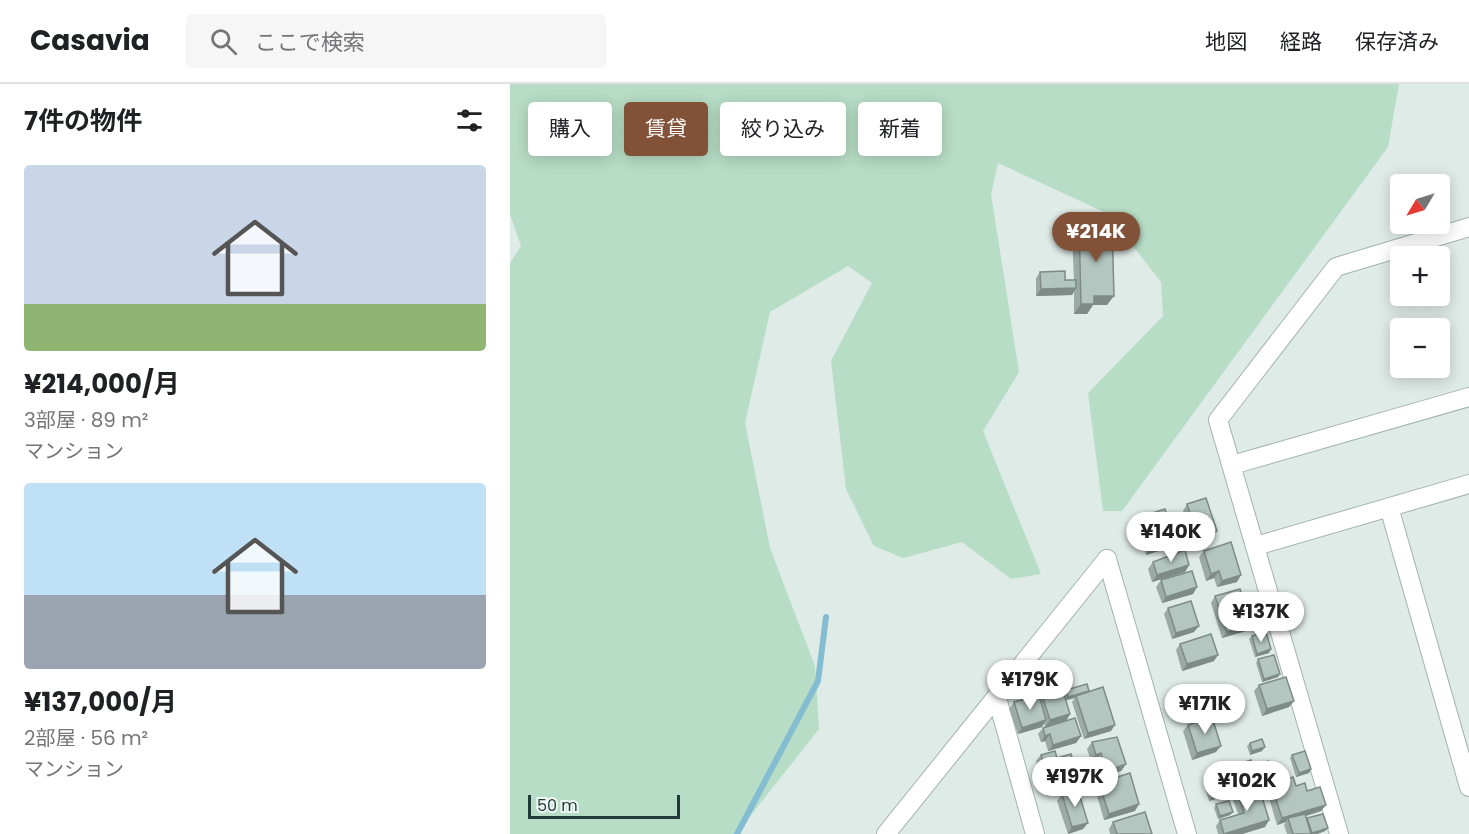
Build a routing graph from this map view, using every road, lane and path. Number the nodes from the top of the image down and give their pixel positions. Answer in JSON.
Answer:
{"nodes":[{"id":1,"x":1469,"y":227,"type":"edge"},
{"id":2,"x":1469,"y":397,"type":"edge"},
{"id":3,"x":1232,"y":465,"type":"junction"},
{"id":4,"x":1469,"y":484,"type":"edge"},
{"id":5,"x":1389,"y":507,"type":"junction"},
{"id":6,"x":1256,"y":546,"type":"junction"},
{"id":7,"x":997,"y":698,"type":"junction"},
{"id":8,"x":1469,"y":787,"type":"edge"},
{"id":9,"x":886,"y":834,"type":"edge"},
{"id":10,"x":1035,"y":834,"type":"edge"},
{"id":11,"x":1187,"y":834,"type":"edge"},
{"id":12,"x":1339,"y":834,"type":"edge"}],
"edges":[{"from":1,"to":3,"type":"street"},
{"from":2,"to":3,"type":"street"},
{"from":3,"to":6,"type":"street"},
{"from":4,"to":5,"type":"street"},
{"from":5,"to":6,"type":"street"},
{"from":5,"to":8,"type":"street"},
{"from":6,"to":12,"type":"street"},
{"from":7,"to":9,"type":"street"},
{"from":7,"to":10,"type":"street"},
{"from":7,"to":11,"type":"street"}]}
